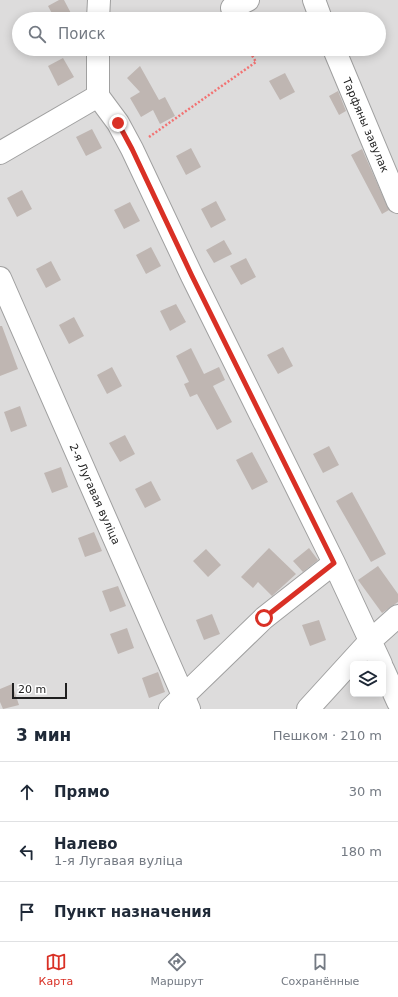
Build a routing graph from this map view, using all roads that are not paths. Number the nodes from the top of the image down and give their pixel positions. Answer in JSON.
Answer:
{"nodes":[{"id":1,"x":99,"y":0,"type":"edge"},
{"id":2,"x":314,"y":0,"type":"edge"},
{"id":3,"x":98,"y":12,"type":"edge"},
{"id":4,"x":319,"y":12,"type":"edge"},
{"id":5,"x":98,"y":56,"type":"edge"},
{"id":6,"x":337,"y":56,"type":"edge"},
{"id":7,"x":98,"y":96,"type":"junction"},
{"id":8,"x":0,"y":153,"type":"edge"},
{"id":9,"x":398,"y":202,"type":"edge"},
{"id":10,"x":0,"y":278,"type":"edge"},
{"id":11,"x":334,"y":563,"type":"junction"},
{"id":12,"x":398,"y":616,"type":"edge"},
{"id":13,"x":370,"y":641,"type":"junction"},
{"id":14,"x":380,"y":661,"type":"edge"},
{"id":15,"x":386,"y":676,"type":"edge"},
{"id":16,"x":398,"y":702,"type":"edge"},
{"id":17,"x":181,"y":704,"type":"edge"},
{"id":18,"x":308,"y":709,"type":"edge"}],
"edges":[{"from":1,"to":3,"type":"street"},
{"from":2,"to":4,"type":"street"},
{"from":5,"to":7,"type":"street"},
{"from":6,"to":9,"type":"street","name":"Тарфяны завулак"},
{"from":7,"to":8,"type":"street"},
{"from":7,"to":11,"type":"street"},
{"from":10,"to":17,"type":"street","name":"2-я Лугавая вуліца"},
{"from":11,"to":13,"type":"street"},
{"from":11,"to":17,"type":"street"},
{"from":12,"to":13,"type":"street"},
{"from":13,"to":14,"type":"street"},
{"from":13,"to":18,"type":"street"},
{"from":15,"to":16,"type":"street"}]}
